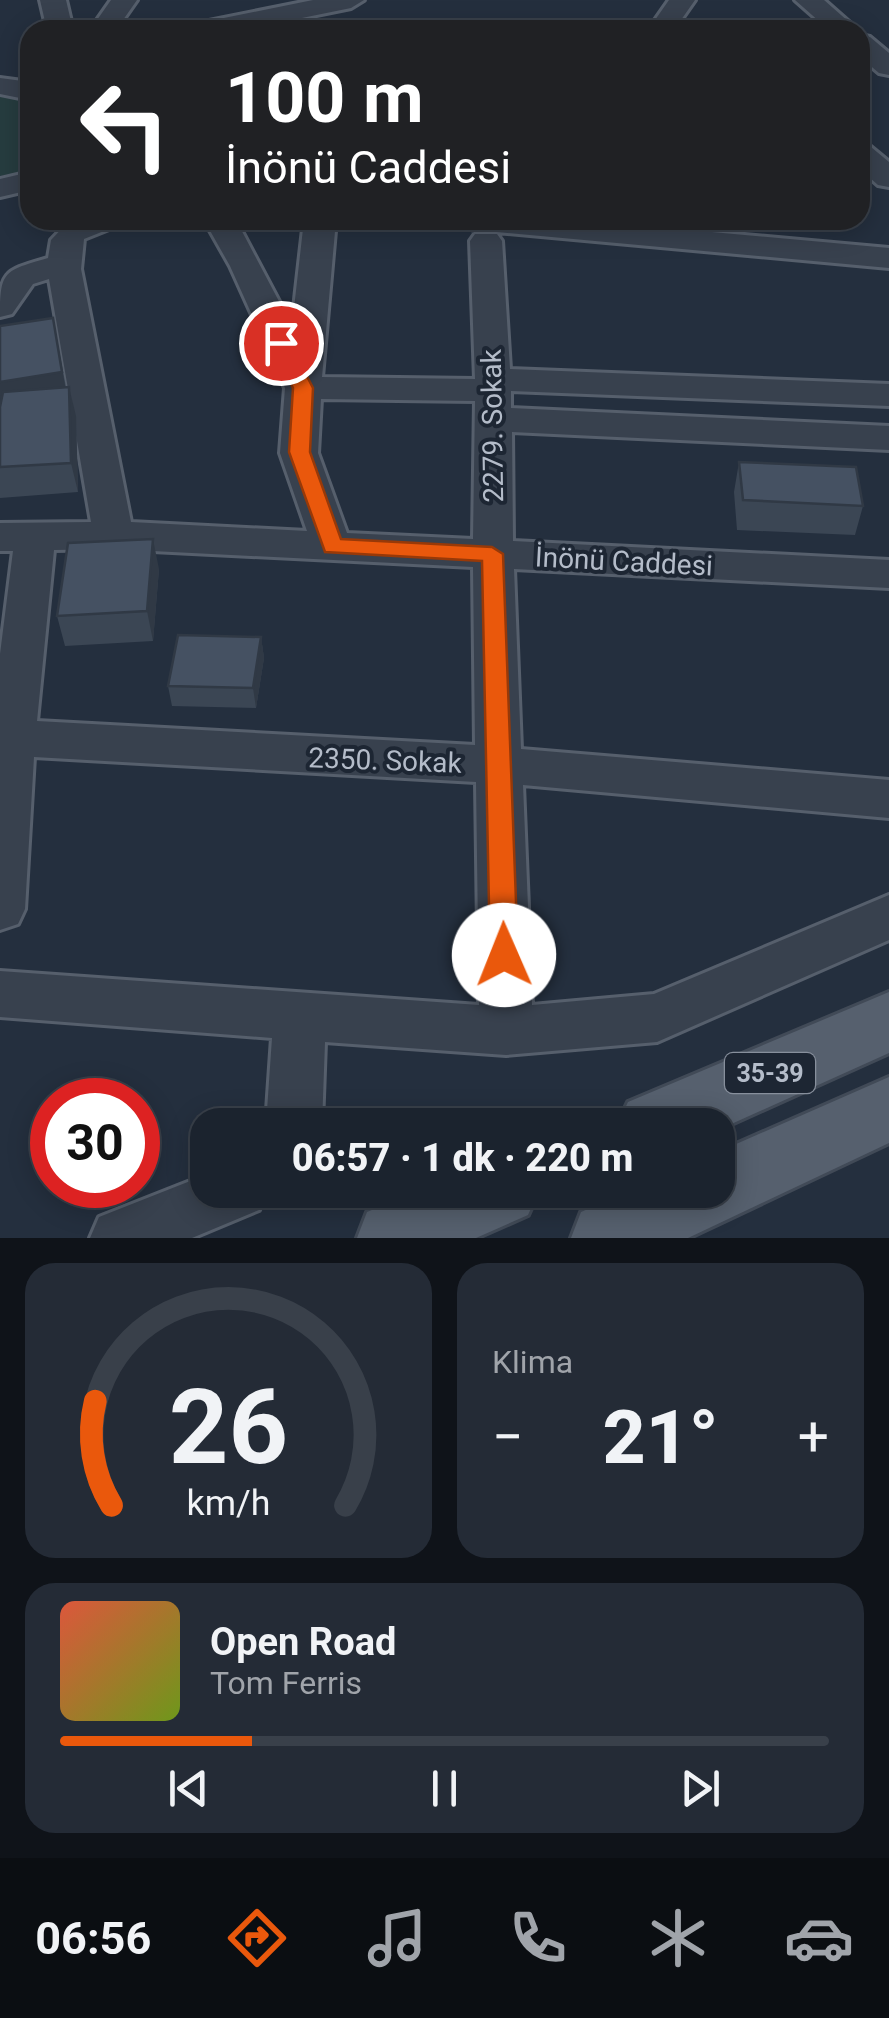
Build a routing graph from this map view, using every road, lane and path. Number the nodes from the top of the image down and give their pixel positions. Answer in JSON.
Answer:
{"nodes":[{"id":1,"x":351,"y":0,"type":"edge"},
{"id":2,"x":808,"y":0,"type":"edge"},
{"id":3,"x":253,"y":20,"type":"edge"},
{"id":4,"x":833,"y":20,"type":"edge"},
{"id":5,"x":870,"y":58,"type":"edge"},
{"id":6,"x":884,"y":81,"type":"edge"},
{"id":7,"x":870,"y":162,"type":"edge"},
{"id":8,"x":889,"y":178,"type":"edge"},
{"id":9,"x":72,"y":230,"type":"edge"},
{"id":10,"x":226,"y":230,"type":"edge"},
{"id":11,"x":319,"y":230,"type":"edge"},
{"id":12,"x":481,"y":230,"type":"edge"},
{"id":13,"x":612,"y":230,"type":"edge"},
{"id":14,"x":743,"y":230,"type":"edge"},
{"id":15,"x":758,"y":247,"type":"junction"},
{"id":16,"x":889,"y":258,"type":"edge"},
{"id":17,"x":64,"y":264,"type":"junction"},
{"id":18,"x":0,"y":308,"type":"edge"},
{"id":19,"x":303,"y":388,"type":"junction"},
{"id":20,"x":889,"y":395,"type":"edge"},
{"id":21,"x":493,"y":396,"type":"junction"},
{"id":22,"x":889,"y":438,"type":"edge"},
{"id":23,"x":112,"y":535,"type":"junction"},
{"id":24,"x":18,"y":538,"type":"edge"},
{"id":25,"x":332,"y":546,"type":"junction"},
{"id":26,"x":492,"y":554,"type":"junction"},
{"id":27,"x":889,"y":574,"type":"edge"},
{"id":28,"x":6,"y":738,"type":"edge"},
{"id":29,"x":500,"y":765,"type":"junction"},
{"id":30,"x":889,"y":798,"type":"edge"},
{"id":31,"x":0,"y":909,"type":"edge"},
{"id":32,"x":889,"y":917,"type":"edge"},
{"id":33,"x":0,"y":994,"type":"edge"},
{"id":34,"x":300,"y":1016,"type":"junction"},
{"id":35,"x":889,"y":1022,"type":"edge"},
{"id":36,"x":506,"y":1031,"type":"junction"},
{"id":37,"x":295,"y":1108,"type":"edge"},
{"id":38,"x":691,"y":1108,"type":"edge"},
{"id":39,"x":889,"y":1110,"type":"edge"},
{"id":40,"x":735,"y":1180,"type":"edge"},
{"id":41,"x":194,"y":1208,"type":"edge"},
{"id":42,"x":462,"y":1208,"type":"edge"},
{"id":43,"x":673,"y":1208,"type":"edge"},
{"id":44,"x":120,"y":1238,"type":"edge"},
{"id":45,"x":393,"y":1238,"type":"edge"},
{"id":46,"x":607,"y":1238,"type":"edge"}],
"edges":[{"from":1,"to":3,"type":"street"},
{"from":2,"to":4,"type":"street"},
{"from":5,"to":6,"type":"street"},
{"from":7,"to":8,"type":"street"},
{"from":9,"to":17,"type":"street"},
{"from":10,"to":19,"type":"street"},
{"from":11,"to":19,"type":"street"},
{"from":12,"to":21,"type":"street","name":"2279. Sokak"},
{"from":13,"to":15,"type":"street"},
{"from":14,"to":15,"type":"street"},
{"from":15,"to":16,"type":"street"},
{"from":17,"to":18,"type":"street"},
{"from":17,"to":23,"type":"street"},
{"from":19,"to":21,"type":"street"},
{"from":19,"to":25,"type":"street"},
{"from":20,"to":21,"type":"street"},
{"from":21,"to":22,"type":"street"},
{"from":21,"to":26,"type":"street","name":"2279. Sokak"},
{"from":23,"to":24,"type":"street","name":"İnönü Caddesi"},
{"from":23,"to":25,"type":"street","name":"İnönü Caddesi"},
{"from":24,"to":28,"type":"street"},
{"from":25,"to":26,"type":"street","name":"İnönü Caddesi"},
{"from":26,"to":27,"type":"street","name":"İnönü Caddesi"},
{"from":26,"to":29,"type":"street","name":"2279. Sokak"},
{"from":28,"to":29,"type":"street","name":"2350. Sokak"},
{"from":28,"to":31,"type":"street"},
{"from":29,"to":30,"type":"street","name":"2350. Sokak"},
{"from":29,"to":36,"type":"street","name":"2279. Sokak"},
{"from":32,"to":36,"type":"street"},
{"from":33,"to":34,"type":"street"},
{"from":34,"to":36,"type":"street"},
{"from":34,"to":37,"type":"street"},
{"from":35,"to":38,"type":"main road","number":"35-39"},
{"from":39,"to":40,"type":"main road"},
{"from":41,"to":44,"type":"street"},
{"from":42,"to":45,"type":"main road"},
{"from":43,"to":46,"type":"main road"}]}
